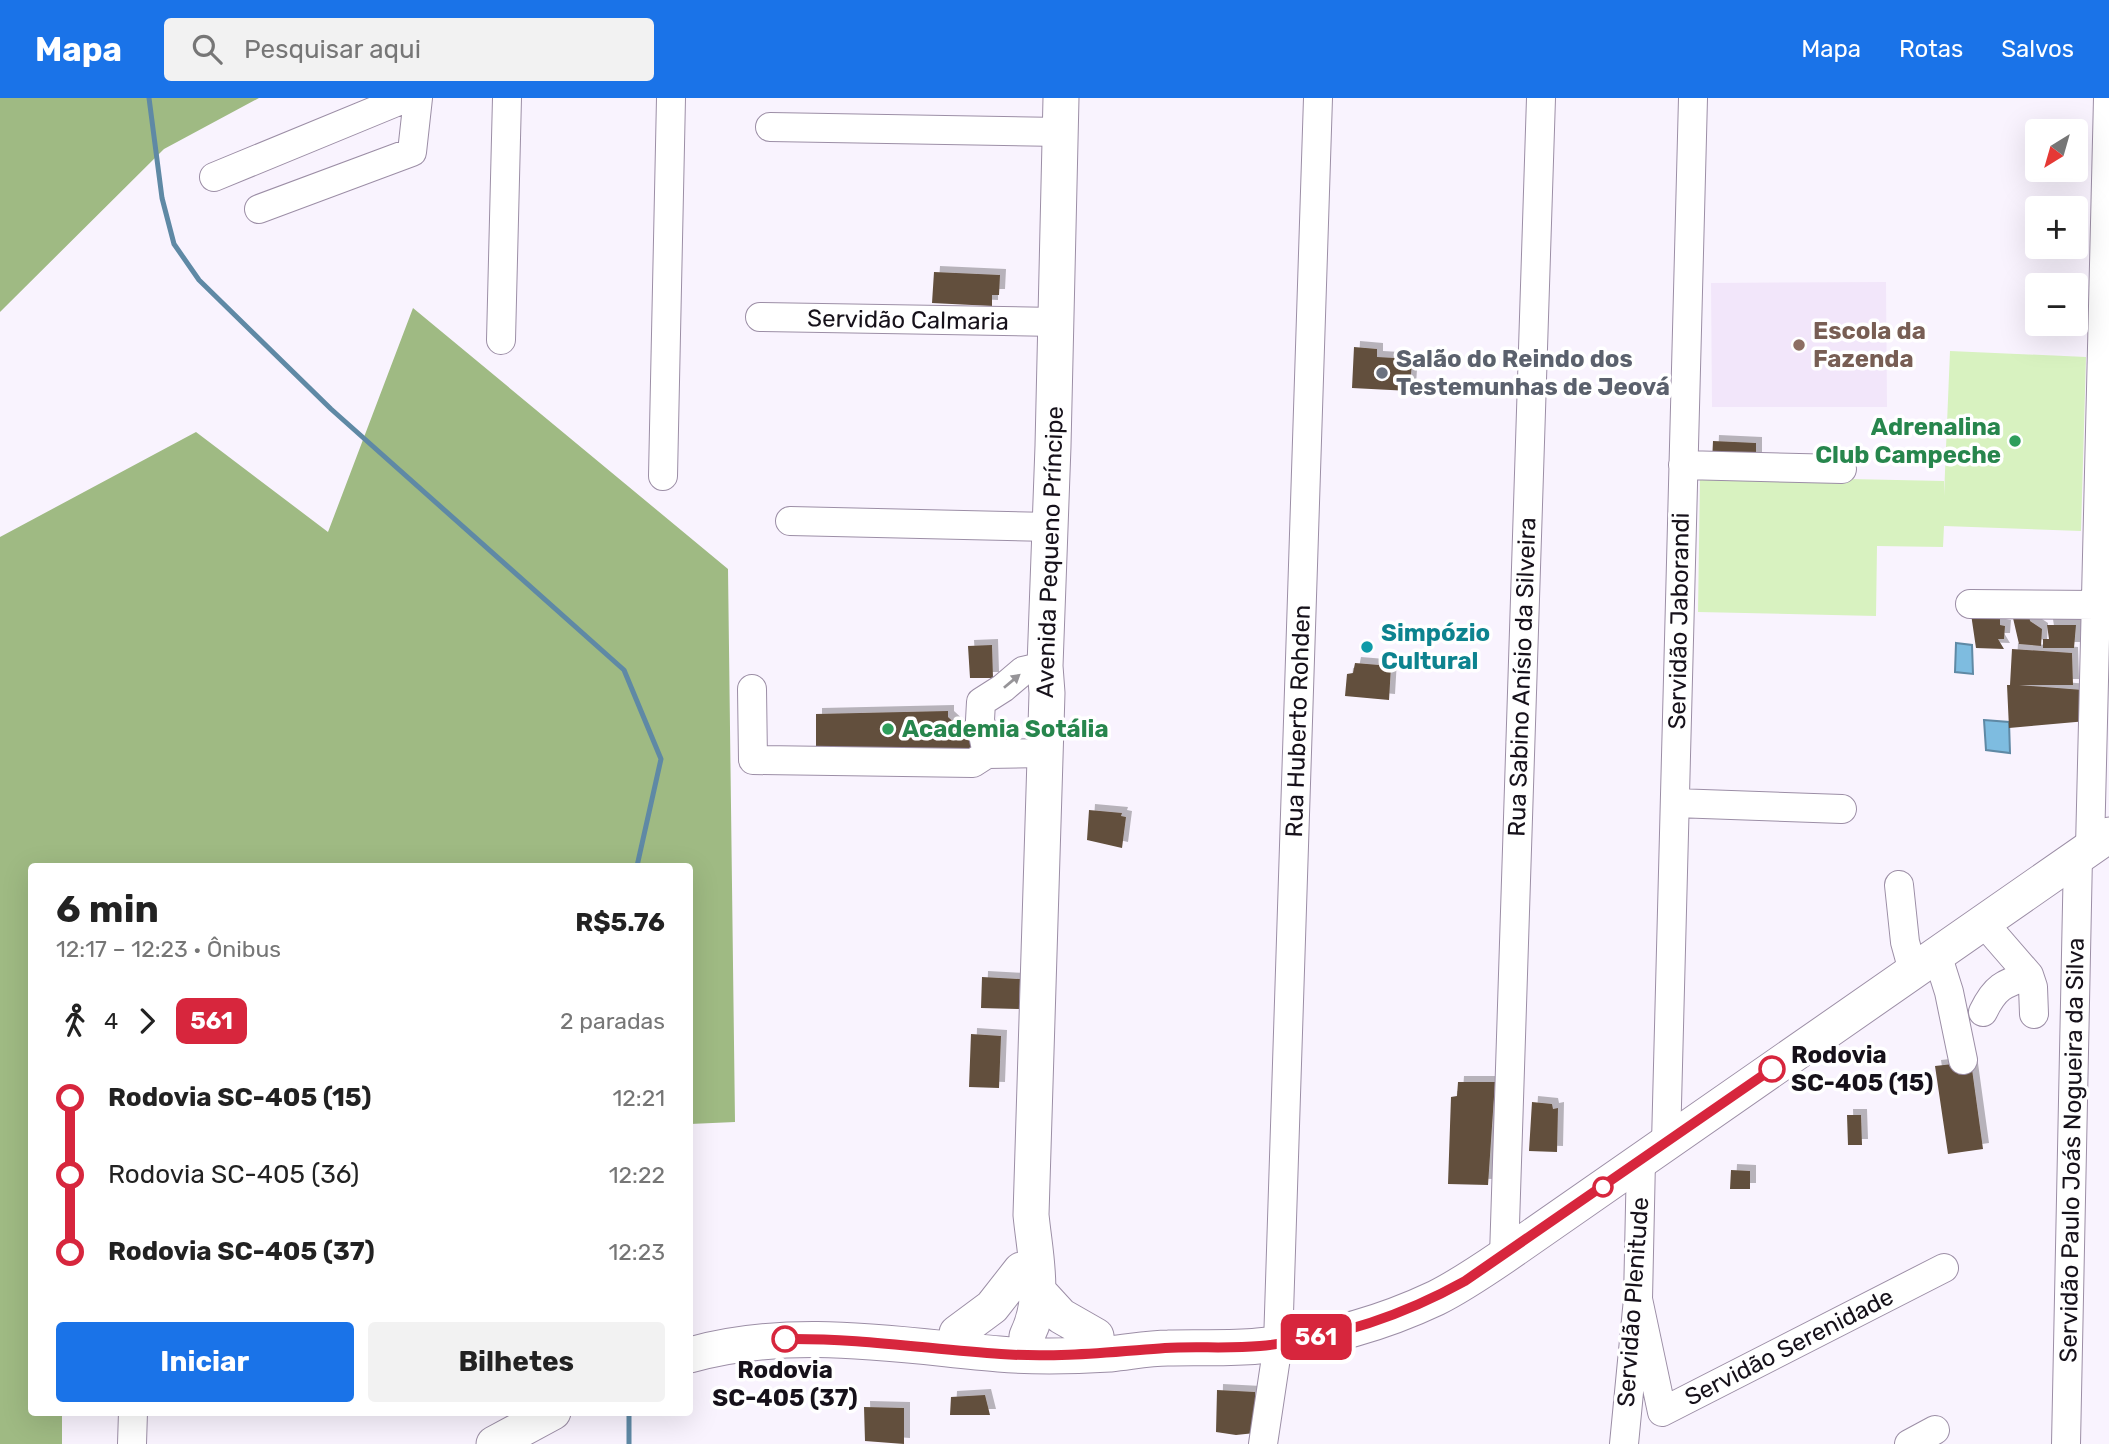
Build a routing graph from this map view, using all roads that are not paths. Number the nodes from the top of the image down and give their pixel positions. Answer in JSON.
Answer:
{"nodes":[{"id":1,"x":406,"y":98,"type":"edge"},
{"id":2,"x":418,"y":98,"type":"edge"},
{"id":3,"x":507,"y":98,"type":"edge"},
{"id":4,"x":671,"y":98,"type":"edge"},
{"id":5,"x":1318,"y":98,"type":"edge"},
{"id":6,"x":1541,"y":98,"type":"edge"},
{"id":7,"x":1693,"y":98,"type":"edge"},
{"id":8,"x":2108,"y":98,"type":"edge"},
{"id":9,"x":1061,"y":115,"type":"edge"},
{"id":10,"x":770,"y":127,"type":"dead end"},
{"id":11,"x":214,"y":177,"type":"dead end"},
{"id":12,"x":259,"y":209,"type":"dead end"},
{"id":13,"x":760,"y":317,"type":"dead end"},
{"id":14,"x":1056,"y":322,"type":"junction"},
{"id":15,"x":501,"y":340,"type":"dead end"},
{"id":16,"x":1683,"y":465,"type":"junction"},
{"id":17,"x":1842,"y":469,"type":"dead end"},
{"id":18,"x":663,"y":476,"type":"dead end"},
{"id":19,"x":790,"y":521,"type":"dead end"},
{"id":20,"x":1051,"y":527,"type":"junction"},
{"id":21,"x":1970,"y":604,"type":"dead end"},
{"id":22,"x":2096,"y":605,"type":"junction"},
{"id":23,"x":1045,"y":666,"type":"junction"},
{"id":24,"x":752,"y":689,"type":"dead end"},
{"id":25,"x":1045,"y":753,"type":"junction"},
{"id":26,"x":987,"y":754,"type":"junction"},
{"id":27,"x":1675,"y":803,"type":"junction"},
{"id":28,"x":1842,"y":808,"type":"dead end"},
{"id":29,"x":2092,"y":846,"type":"edge"},
{"id":30,"x":1899,"y":885,"type":"dead end"},
{"id":31,"x":1983,"y":922,"type":"junction"},
{"id":32,"x":1925,"y":963,"type":"junction"},
{"id":33,"x":2029,"y":975,"type":"junction"},
{"id":34,"x":1983,"y":1012,"type":"dead end"},
{"id":35,"x":2034,"y":1014,"type":"dead end"},
{"id":36,"x":1963,"y":1060,"type":"dead end"},
{"id":37,"x":1654,"y":1152,"type":"junction"},
{"id":38,"x":1504,"y":1256,"type":"junction"},
{"id":39,"x":1944,"y":1268,"type":"dead end"},
{"id":40,"x":1030,"y":1281,"type":"junction"},
{"id":41,"x":1638,"y":1299,"type":"junction"},
{"id":42,"x":957,"y":1333,"type":"junction"},
{"id":43,"x":1096,"y":1336,"type":"junction"},
{"id":44,"x":869,"y":1341,"type":"junction"},
{"id":45,"x":1278,"y":1344,"type":"junction"},
{"id":46,"x":1027,"y":1345,"type":"junction"},
{"id":47,"x":1167,"y":1348,"type":"junction"},
{"id":48,"x":693,"y":1354,"type":"edge"},
{"id":49,"x":133,"y":1416,"type":"edge"},
{"id":50,"x":546,"y":1416,"type":"edge"},
{"id":51,"x":1935,"y":1430,"type":"dead end"},
{"id":52,"x":132,"y":1444,"type":"edge"},
{"id":53,"x":494,"y":1444,"type":"edge"},
{"id":54,"x":1263,"y":1444,"type":"edge"},
{"id":55,"x":1624,"y":1444,"type":"edge"},
{"id":56,"x":1909,"y":1444,"type":"edge"},
{"id":57,"x":2066,"y":1444,"type":"edge"}],
"edges":[{"from":1,"to":11,"type":"street"},
{"from":2,"to":12,"type":"street"},
{"from":3,"to":15,"type":"street"},
{"from":4,"to":18,"type":"street"},
{"from":5,"to":45,"type":"street","name":"Rua Huberto Rohden"},
{"from":6,"to":38,"type":"street","name":"Rua Sabino Anísio da Silveira"},
{"from":7,"to":16,"type":"street","name":"Servidão Jaborandi"},
{"from":8,"to":22,"type":"street","name":"Servidão Paulo Joás Nogueira da Silva"},
{"from":9,"to":10,"type":"street"},
{"from":9,"to":14,"type":"main road","name":"Avenida Pequeno Príncipe"},
{"from":13,"to":14,"type":"street","name":"Servidão Calmaria"},
{"from":14,"to":20,"type":"main road","name":"Avenida Pequeno Príncipe"},
{"from":16,"to":17,"type":"street"},
{"from":16,"to":27,"type":"street","name":"Servidão Jaborandi"},
{"from":19,"to":20,"type":"street"},
{"from":20,"to":23,"type":"main road","name":"Avenida Pequeno Príncipe"},
{"from":21,"to":22,"type":"street"},
{"from":22,"to":29,"type":"street","name":"Servidão Paulo Joás Nogueira da Silva"},
{"from":23,"to":25,"type":"main road","name":"Avenida Pequeno Príncipe"},
{"from":26,"to":23,"type":"street","one_way":true},
{"from":24,"to":26,"type":"street"},
{"from":25,"to":26,"type":"street"},
{"from":25,"to":40,"type":"main road","name":"Avenida Pequeno Príncipe"},
{"from":27,"to":28,"type":"street"},
{"from":27,"to":37,"type":"street","name":"Servidão Jaborandi"},
{"from":29,"to":31,"type":"main road"},
{"from":29,"to":57,"type":"street","name":"Servidão Paulo Joás Nogueira da Silva"},
{"from":30,"to":32,"type":"street"},
{"from":31,"to":32,"type":"main road"},
{"from":31,"to":33,"type":"street"},
{"from":32,"to":36,"type":"street"},
{"from":32,"to":37,"type":"main road"},
{"from":33,"to":34,"type":"street"},
{"from":33,"to":35,"type":"street"},
{"from":37,"to":38,"type":"main road"},
{"from":37,"to":41,"type":"street","name":"Servidão Plenitude"},
{"from":38,"to":45,"type":"main road"},
{"from":39,"to":41,"type":"street","name":"Servidão Serenidade"},
{"from":40,"to":42,"type":"main road"},
{"from":40,"to":43,"type":"main road"},
{"from":40,"to":46,"type":"main road","name":"Avenida Pequeno Príncipe"},
{"from":41,"to":55,"type":"street","name":"Servidão Plenitude"},
{"from":42,"to":44,"type":"main road"},
{"from":42,"to":46,"type":"main road"},
{"from":43,"to":46,"type":"main road"},
{"from":43,"to":47,"type":"main road"},
{"from":44,"to":46,"type":"main road"},
{"from":44,"to":48,"type":"main road"},
{"from":45,"to":47,"type":"main road"},
{"from":45,"to":54,"type":"street","name":"Rua Huberto Rohden"},
{"from":46,"to":47,"type":"main road"},
{"from":49,"to":52,"type":"street"},
{"from":50,"to":53,"type":"main road"},
{"from":51,"to":56,"type":"street"}]}
